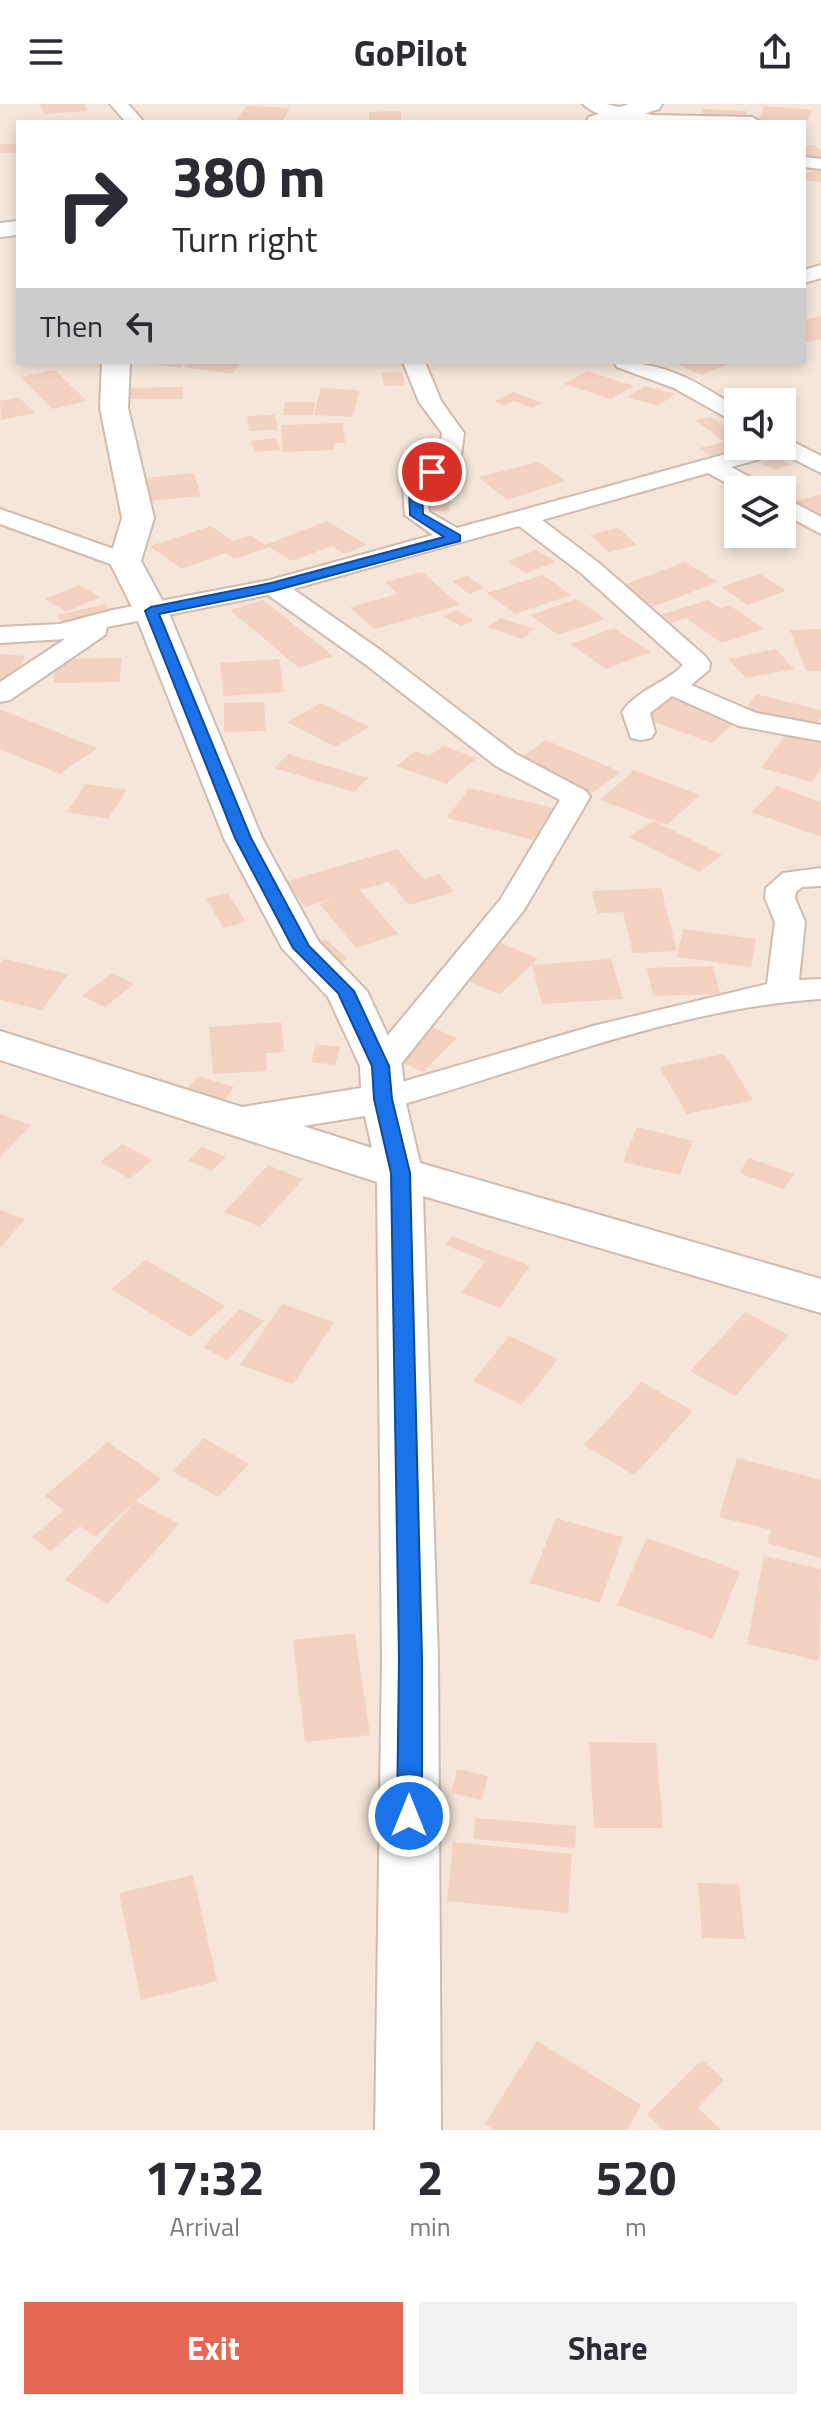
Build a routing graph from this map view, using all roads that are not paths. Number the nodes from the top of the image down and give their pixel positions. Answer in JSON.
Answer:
{"nodes":[{"id":1,"x":119,"y":104,"type":"edge"},
{"id":2,"x":592,"y":104,"type":"edge"},
{"id":3,"x":651,"y":104,"type":"edge"},
{"id":4,"x":620,"y":115,"type":"junction"},
{"id":5,"x":133,"y":120,"type":"edge"},
{"id":6,"x":604,"y":120,"type":"edge"},
{"id":7,"x":656,"y":120,"type":"edge"},
{"id":8,"x":116,"y":364,"type":"edge"},
{"id":9,"x":415,"y":364,"type":"edge"},
{"id":10,"x":640,"y":364,"type":"edge"},
{"id":11,"x":724,"y":408,"type":"edge"},
{"id":12,"x":821,"y":436,"type":"edge"},
{"id":13,"x":796,"y":442,"type":"edge"},
{"id":14,"x":796,"y":453,"type":"edge"},
{"id":15,"x":732,"y":460,"type":"edge"},
{"id":16,"x":712,"y":466,"type":"junction"},
{"id":17,"x":821,"y":466,"type":"edge"},
{"id":18,"x":731,"y":476,"type":"edge"},
{"id":19,"x":796,"y":512,"type":"edge"},
{"id":20,"x":0,"y":516,"type":"edge"},
{"id":21,"x":524,"y":518,"type":"junction"},
{"id":22,"x":821,"y":527,"type":"edge"},
{"id":23,"x":456,"y":538,"type":"junction"},
{"id":24,"x":125,"y":561,"type":"junction"},
{"id":25,"x":273,"y":587,"type":"junction"},
{"id":26,"x":151,"y":611,"type":"junction"},
{"id":27,"x":113,"y":618,"type":"junction"},
{"id":28,"x":0,"y":635,"type":"edge"},
{"id":29,"x":673,"y":687,"type":"junction"},
{"id":30,"x":0,"y":694,"type":"edge"},
{"id":31,"x":641,"y":732,"type":"dead end"},
{"id":32,"x":821,"y":733,"type":"edge"},
{"id":33,"x":821,"y":877,"type":"edge"},
{"id":34,"x":821,"y":989,"type":"edge"},
{"id":35,"x":782,"y":990,"type":"junction"},
{"id":36,"x":0,"y":1045,"type":"edge"},
{"id":37,"x":382,"y":1082,"type":"junction"},
{"id":38,"x":237,"y":1122,"type":"junction"},
{"id":39,"x":400,"y":1173,"type":"junction"},
{"id":40,"x":821,"y":1296,"type":"edge"},
{"id":41,"x":408,"y":2130,"type":"edge"}],
"edges":[{"from":1,"to":5,"type":"street"},
{"from":2,"to":4,"type":"street"},
{"from":3,"to":4,"type":"street"},
{"from":4,"to":6,"type":"street"},
{"from":4,"to":7,"type":"street"},
{"from":8,"to":24,"type":"street"},
{"from":9,"to":23,"type":"street"},
{"from":10,"to":11,"type":"street"},
{"from":12,"to":13,"type":"street"},
{"from":14,"to":17,"type":"street"},
{"from":15,"to":16,"type":"street"},
{"from":16,"to":18,"type":"street"},
{"from":16,"to":21,"type":"street"},
{"from":19,"to":22,"type":"street"},
{"from":20,"to":24,"type":"street"},
{"from":21,"to":23,"type":"street"},
{"from":21,"to":29,"type":"street"},
{"from":23,"to":25,"type":"street"},
{"from":24,"to":26,"type":"street"},
{"from":25,"to":26,"type":"street"},
{"from":25,"to":37,"type":"street"},
{"from":26,"to":27,"type":"street"},
{"from":26,"to":37,"type":"street"},
{"from":27,"to":28,"type":"street"},
{"from":27,"to":30,"type":"street"},
{"from":29,"to":31,"type":"street"},
{"from":29,"to":32,"type":"street"},
{"from":33,"to":35,"type":"street"},
{"from":34,"to":35,"type":"street"},
{"from":35,"to":37,"type":"street"},
{"from":36,"to":38,"type":"street"},
{"from":37,"to":38,"type":"street"},
{"from":37,"to":39,"type":"street"},
{"from":38,"to":39,"type":"street"},
{"from":39,"to":40,"type":"street"},
{"from":39,"to":41,"type":"street"}]}
